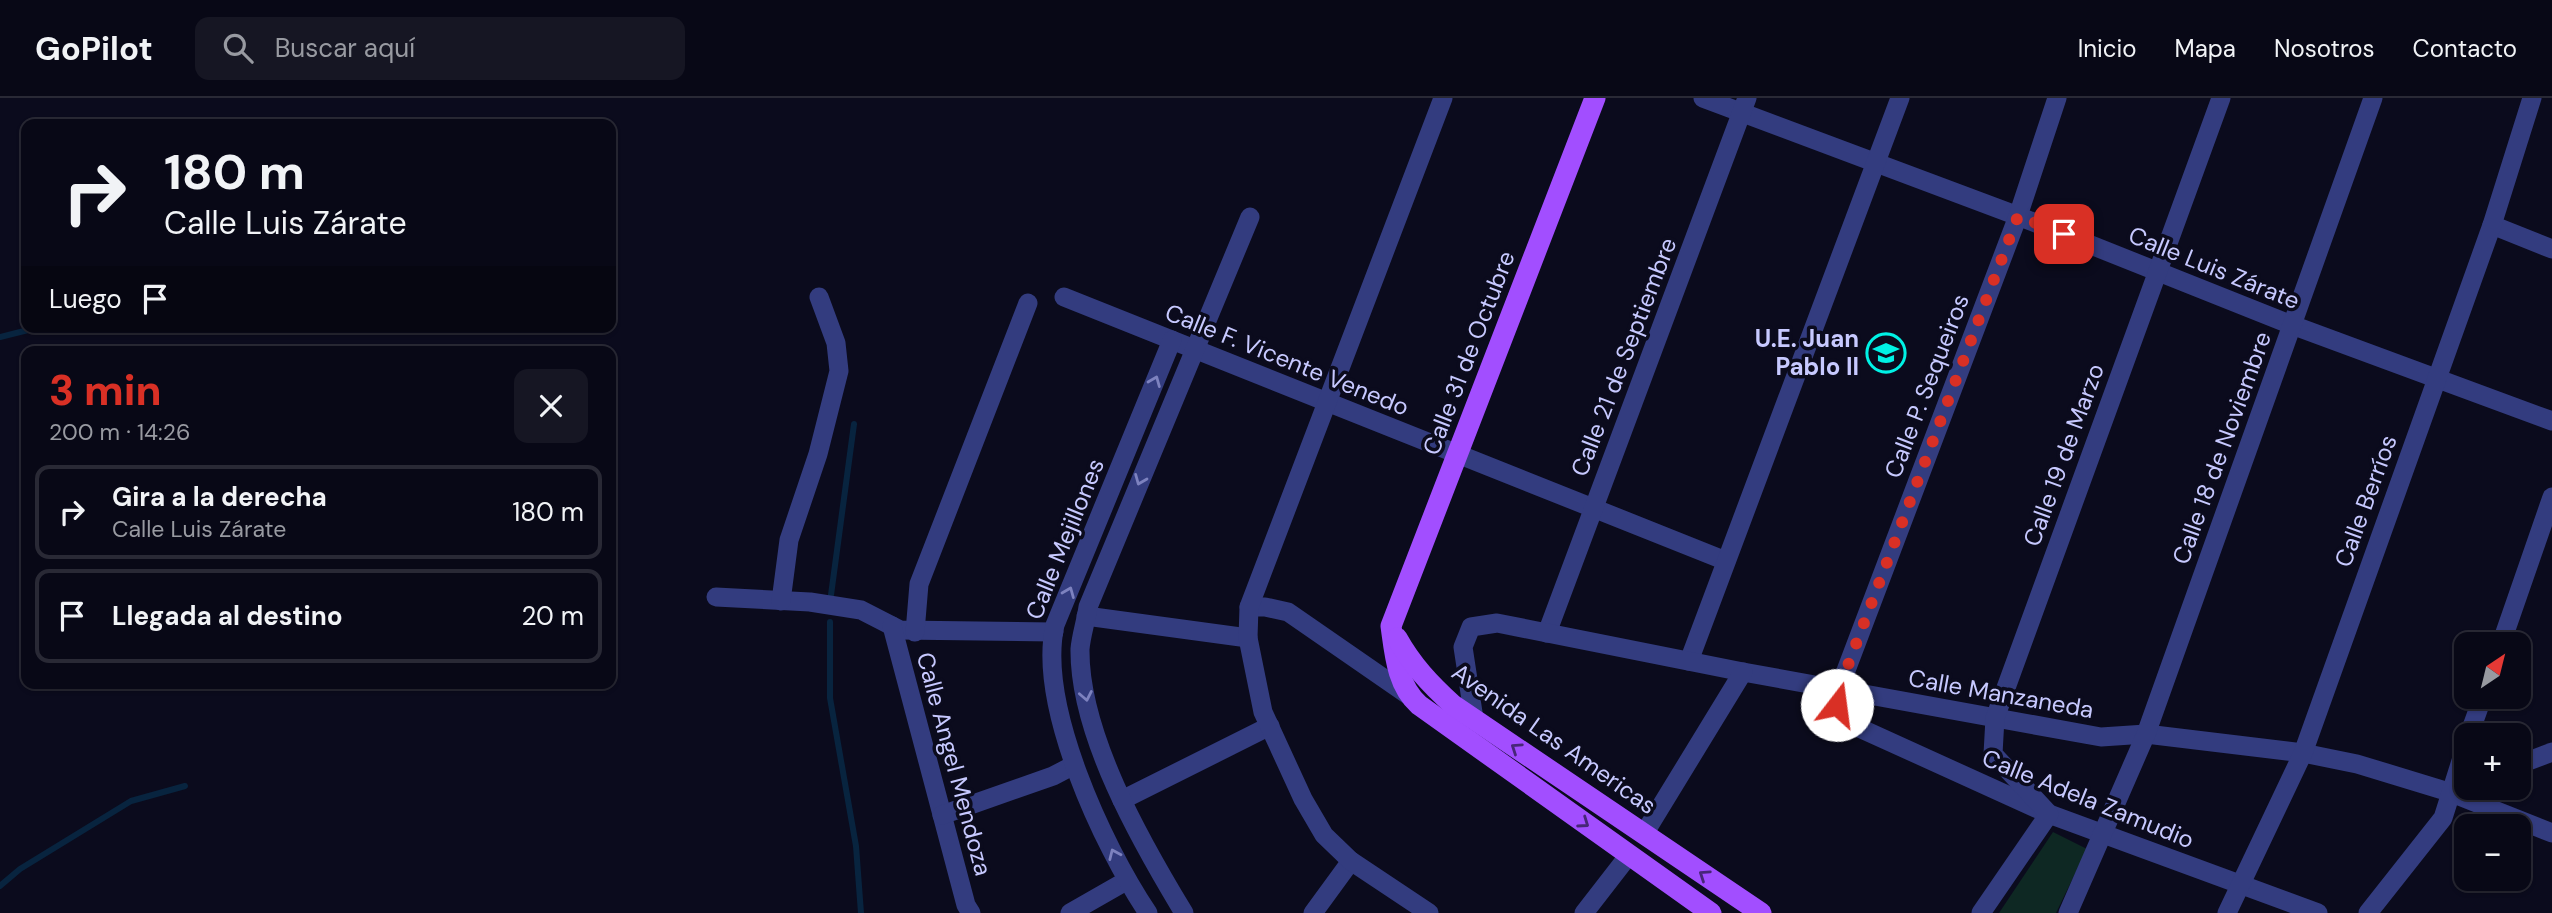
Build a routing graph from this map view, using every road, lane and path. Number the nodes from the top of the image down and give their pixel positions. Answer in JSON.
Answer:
{"nodes":[{"id":1,"x":1443,"y":98,"type":"edge"},
{"id":2,"x":1595,"y":98,"type":"edge"},
{"id":3,"x":1703,"y":98,"type":"edge"},
{"id":4,"x":1900,"y":98,"type":"edge"},
{"id":5,"x":2057,"y":98,"type":"edge"},
{"id":6,"x":2221,"y":98,"type":"edge"},
{"id":7,"x":2373,"y":98,"type":"edge"},
{"id":8,"x":2532,"y":98,"type":"edge"},
{"id":9,"x":1745,"y":105,"type":"edge"},
{"id":10,"x":1875,"y":163,"type":"junction"},
{"id":11,"x":2018,"y":216,"type":"junction"},
{"id":12,"x":1250,"y":217,"type":"dead end"},
{"id":13,"x":2492,"y":225,"type":"junction"},
{"id":14,"x":2552,"y":249,"type":"edge"},
{"id":15,"x":2156,"y":271,"type":"junction"},
{"id":16,"x":819,"y":297,"type":"dead end"},
{"id":17,"x":1064,"y":297,"type":"dead end"},
{"id":18,"x":1028,"y":303,"type":"dead end"},
{"id":19,"x":2292,"y":325,"type":"junction"},
{"id":20,"x":1172,"y":340,"type":"junction"},
{"id":21,"x":1194,"y":349,"type":"junction"},
{"id":22,"x":2436,"y":377,"type":"junction"},
{"id":23,"x":1327,"y":402,"type":"junction"},
{"id":24,"x":2552,"y":421,"type":"edge"},
{"id":25,"x":1458,"y":454,"type":"junction"},
{"id":26,"x":2552,"y":497,"type":"edge"},
{"id":27,"x":1594,"y":508,"type":"junction"},
{"id":28,"x":1726,"y":561,"type":"junction"},
{"id":29,"x":716,"y":597,"type":"dead end"},
{"id":30,"x":781,"y":601,"type":"junction"},
{"id":31,"x":1249,"y":607,"type":"junction"},
{"id":32,"x":1087,"y":617,"type":"junction"},
{"id":33,"x":892,"y":626,"type":"junction"},
{"id":34,"x":1391,"y":626,"type":"junction"},
{"id":35,"x":915,"y":632,"type":"junction"},
{"id":36,"x":1054,"y":632,"type":"junction"},
{"id":37,"x":2505,"y":632,"type":"edge"},
{"id":38,"x":1547,"y":633,"type":"junction"},
{"id":39,"x":1248,"y":638,"type":"junction"},
{"id":40,"x":1689,"y":661,"type":"junction"},
{"id":41,"x":1743,"y":672,"type":"junction"},
{"id":42,"x":1839,"y":689,"type":"junction"},
{"id":43,"x":1408,"y":695,"type":"junction"},
{"id":44,"x":1995,"y":718,"type":"junction"},
{"id":45,"x":1474,"y":719,"type":"junction"},
{"id":46,"x":1270,"y":726,"type":"junction"},
{"id":47,"x":2146,"y":734,"type":"junction"},
{"id":48,"x":2552,"y":752,"type":"edge"},
{"id":49,"x":2303,"y":753,"type":"junction"},
{"id":50,"x":2531,"y":760,"type":"edge"},
{"id":51,"x":1074,"y":765,"type":"junction"},
{"id":52,"x":2454,"y":788,"type":"edge"},
{"id":53,"x":2454,"y":795,"type":"edge"},
{"id":54,"x":1122,"y":800,"type":"junction"},
{"id":55,"x":2481,"y":800,"type":"edge"},
{"id":56,"x":2049,"y":814,"type":"junction"},
{"id":57,"x":942,"y":815,"type":"junction"},
{"id":58,"x":2552,"y":833,"type":"edge"},
{"id":59,"x":1644,"y":834,"type":"junction"},
{"id":60,"x":2103,"y":835,"type":"junction"},
{"id":61,"x":1629,"y":855,"type":"junction"},
{"id":62,"x":1351,"y":861,"type":"junction"},
{"id":63,"x":1126,"y":881,"type":"junction"},
{"id":64,"x":2240,"y":883,"type":"junction"},
{"id":65,"x":971,"y":913,"type":"edge"},
{"id":66,"x":1070,"y":913,"type":"edge"},
{"id":67,"x":1148,"y":913,"type":"edge"},
{"id":68,"x":1184,"y":913,"type":"edge"},
{"id":69,"x":1313,"y":913,"type":"edge"},
{"id":70,"x":1429,"y":913,"type":"edge"},
{"id":71,"x":1584,"y":913,"type":"edge"},
{"id":72,"x":1712,"y":913,"type":"edge"},
{"id":73,"x":1761,"y":913,"type":"edge"},
{"id":74,"x":1981,"y":913,"type":"edge"},
{"id":75,"x":2068,"y":913,"type":"edge"},
{"id":76,"x":2227,"y":913,"type":"edge"},
{"id":77,"x":2318,"y":913,"type":"edge"},
{"id":78,"x":2368,"y":913,"type":"edge"}],
"edges":[{"from":1,"to":23,"type":"street"},
{"from":2,"to":25,"type":"main road","name":"Calle 31 de Octubre"},
{"from":3,"to":9,"type":"street","name":"Calle Luis Zárate"},
{"from":4,"to":10,"type":"street"},
{"from":5,"to":11,"type":"street","name":"Calle P. Sequeiros"},
{"from":6,"to":15,"type":"street","name":"Calle 19 de Marzo"},
{"from":7,"to":19,"type":"street","name":"Calle 18 de Noviembre"},
{"from":8,"to":13,"type":"street","name":"Calle Berríos"},
{"from":9,"to":10,"type":"street","name":"Calle Luis Zárate"},
{"from":9,"to":27,"type":"street","name":"Calle 21 de Septiembre"},
{"from":10,"to":11,"type":"street","name":"Calle Luis Zárate"},
{"from":10,"to":28,"type":"street"},
{"from":11,"to":15,"type":"street","name":"Calle Luis Zárate"},
{"from":11,"to":42,"type":"street","name":"Calle P. Sequeiros"},
{"from":12,"to":21,"type":"street","name":"Calle Mejillones"},
{"from":13,"to":14,"type":"street"},
{"from":13,"to":22,"type":"street","name":"Calle Berríos"},
{"from":15,"to":19,"type":"street","name":"Calle Luis Zárate"},
{"from":15,"to":44,"type":"street","name":"Calle 19 de Marzo"},
{"from":16,"to":30,"type":"street"},
{"from":17,"to":20,"type":"street","name":"Calle F. Vicente Venedo"},
{"from":18,"to":35,"type":"street"},
{"from":19,"to":22,"type":"street","name":"Calle Luis Zárate"},
{"from":19,"to":47,"type":"street","name":"Calle 18 de Noviembre"},
{"from":20,"to":21,"type":"street","name":"Calle F. Vicente Venedo"},
{"from":36,"to":20,"type":"street","name":"Calle Mejillones","one_way":true},
{"from":21,"to":23,"type":"street","name":"Calle F. Vicente Venedo"},
{"from":21,"to":32,"type":"street","name":"Calle Mejillones","one_way":true},
{"from":22,"to":24,"type":"street","name":"Calle Luis Zárate"},
{"from":22,"to":49,"type":"street","name":"Calle Berríos"},
{"from":23,"to":25,"type":"street","name":"Calle F. Vicente Venedo"},
{"from":23,"to":31,"type":"street"},
{"from":25,"to":27,"type":"street","name":"Calle F. Vicente Venedo"},
{"from":25,"to":34,"type":"main road","name":"Calle 31 de Octubre"},
{"from":26,"to":37,"type":"street"},
{"from":27,"to":28,"type":"street","name":"Calle F. Vicente Venedo"},
{"from":27,"to":38,"type":"street","name":"Calle 21 de Septiembre"},
{"from":28,"to":40,"type":"street"},
{"from":29,"to":30,"type":"street"},
{"from":30,"to":33,"type":"street"},
{"from":31,"to":39,"type":"street"},
{"from":31,"to":43,"type":"street"},
{"from":32,"to":39,"type":"street"},
{"from":32,"to":54,"type":"street","name":"Calle Mejillones","one_way":true},
{"from":33,"to":35,"type":"street"},
{"from":33,"to":57,"type":"street","name":"Calle Angel Mendoza"},
{"from":34,"to":43,"type":"main road"},
{"from":34,"to":45,"type":"main road","name":"Avenida Las Americas"},
{"from":35,"to":36,"type":"street"},
{"from":36,"to":51,"type":"street","name":"Calle Mejillones"},
{"from":38,"to":40,"type":"street","name":"Calle Manzaneda"},
{"from":38,"to":45,"type":"street","name":"Calle Manzaneda"},
{"from":39,"to":46,"type":"street"},
{"from":40,"to":41,"type":"street","name":"Calle Manzaneda"},
{"from":41,"to":42,"type":"street","name":"Calle Manzaneda"},
{"from":41,"to":59,"type":"street"},
{"from":42,"to":44,"type":"street","name":"Calle Manzaneda"},
{"from":42,"to":56,"type":"street","name":"Calle Adela Zamudio"},
{"from":43,"to":61,"type":"main road","name":"Avenida Las Americas","one_way":true},
{"from":44,"to":47,"type":"street","name":"Calle Manzaneda"},
{"from":44,"to":56,"type":"street","name":"Calle 19 de Marzo"},
{"from":59,"to":45,"type":"main road","name":"Avenida Las Americas","one_way":true},
{"from":46,"to":54,"type":"street"},
{"from":46,"to":62,"type":"street"},
{"from":47,"to":49,"type":"street","name":"Calle Manzaneda"},
{"from":47,"to":60,"type":"street","name":"Calle 18 de Noviembre"},
{"from":48,"to":50,"type":"street"},
{"from":49,"to":52,"type":"street","name":"Calle Manzaneda"},
{"from":49,"to":64,"type":"street","name":"Calle Berríos"},
{"from":51,"to":57,"type":"street"},
{"from":63,"to":51,"type":"street","name":"Calle Mejillones","one_way":true},
{"from":53,"to":78,"type":"street"},
{"from":54,"to":68,"type":"street","name":"Calle Mejillones"},
{"from":55,"to":58,"type":"street","name":"Calle Manzaneda"},
{"from":56,"to":60,"type":"street","name":"Calle Adela Zamudio"},
{"from":56,"to":74,"type":"street"},
{"from":57,"to":65,"type":"street","name":"Calle Angel Mendoza"},
{"from":73,"to":59,"type":"main road","name":"Avenida Las Americas","one_way":true},
{"from":60,"to":64,"type":"street","name":"Calle Adela Zamudio"},
{"from":60,"to":75,"type":"street","name":"Calle 18 de Noviembre"},
{"from":61,"to":71,"type":"street"},
{"from":61,"to":72,"type":"main road","name":"Avenida Las Americas"},
{"from":62,"to":69,"type":"street"},
{"from":62,"to":70,"type":"street"},
{"from":63,"to":66,"type":"street"},
{"from":63,"to":67,"type":"street","name":"Calle Mejillones"},
{"from":64,"to":76,"type":"street","name":"Calle Berríos"},
{"from":64,"to":77,"type":"street","name":"Calle Adela Zamudio"}]}
